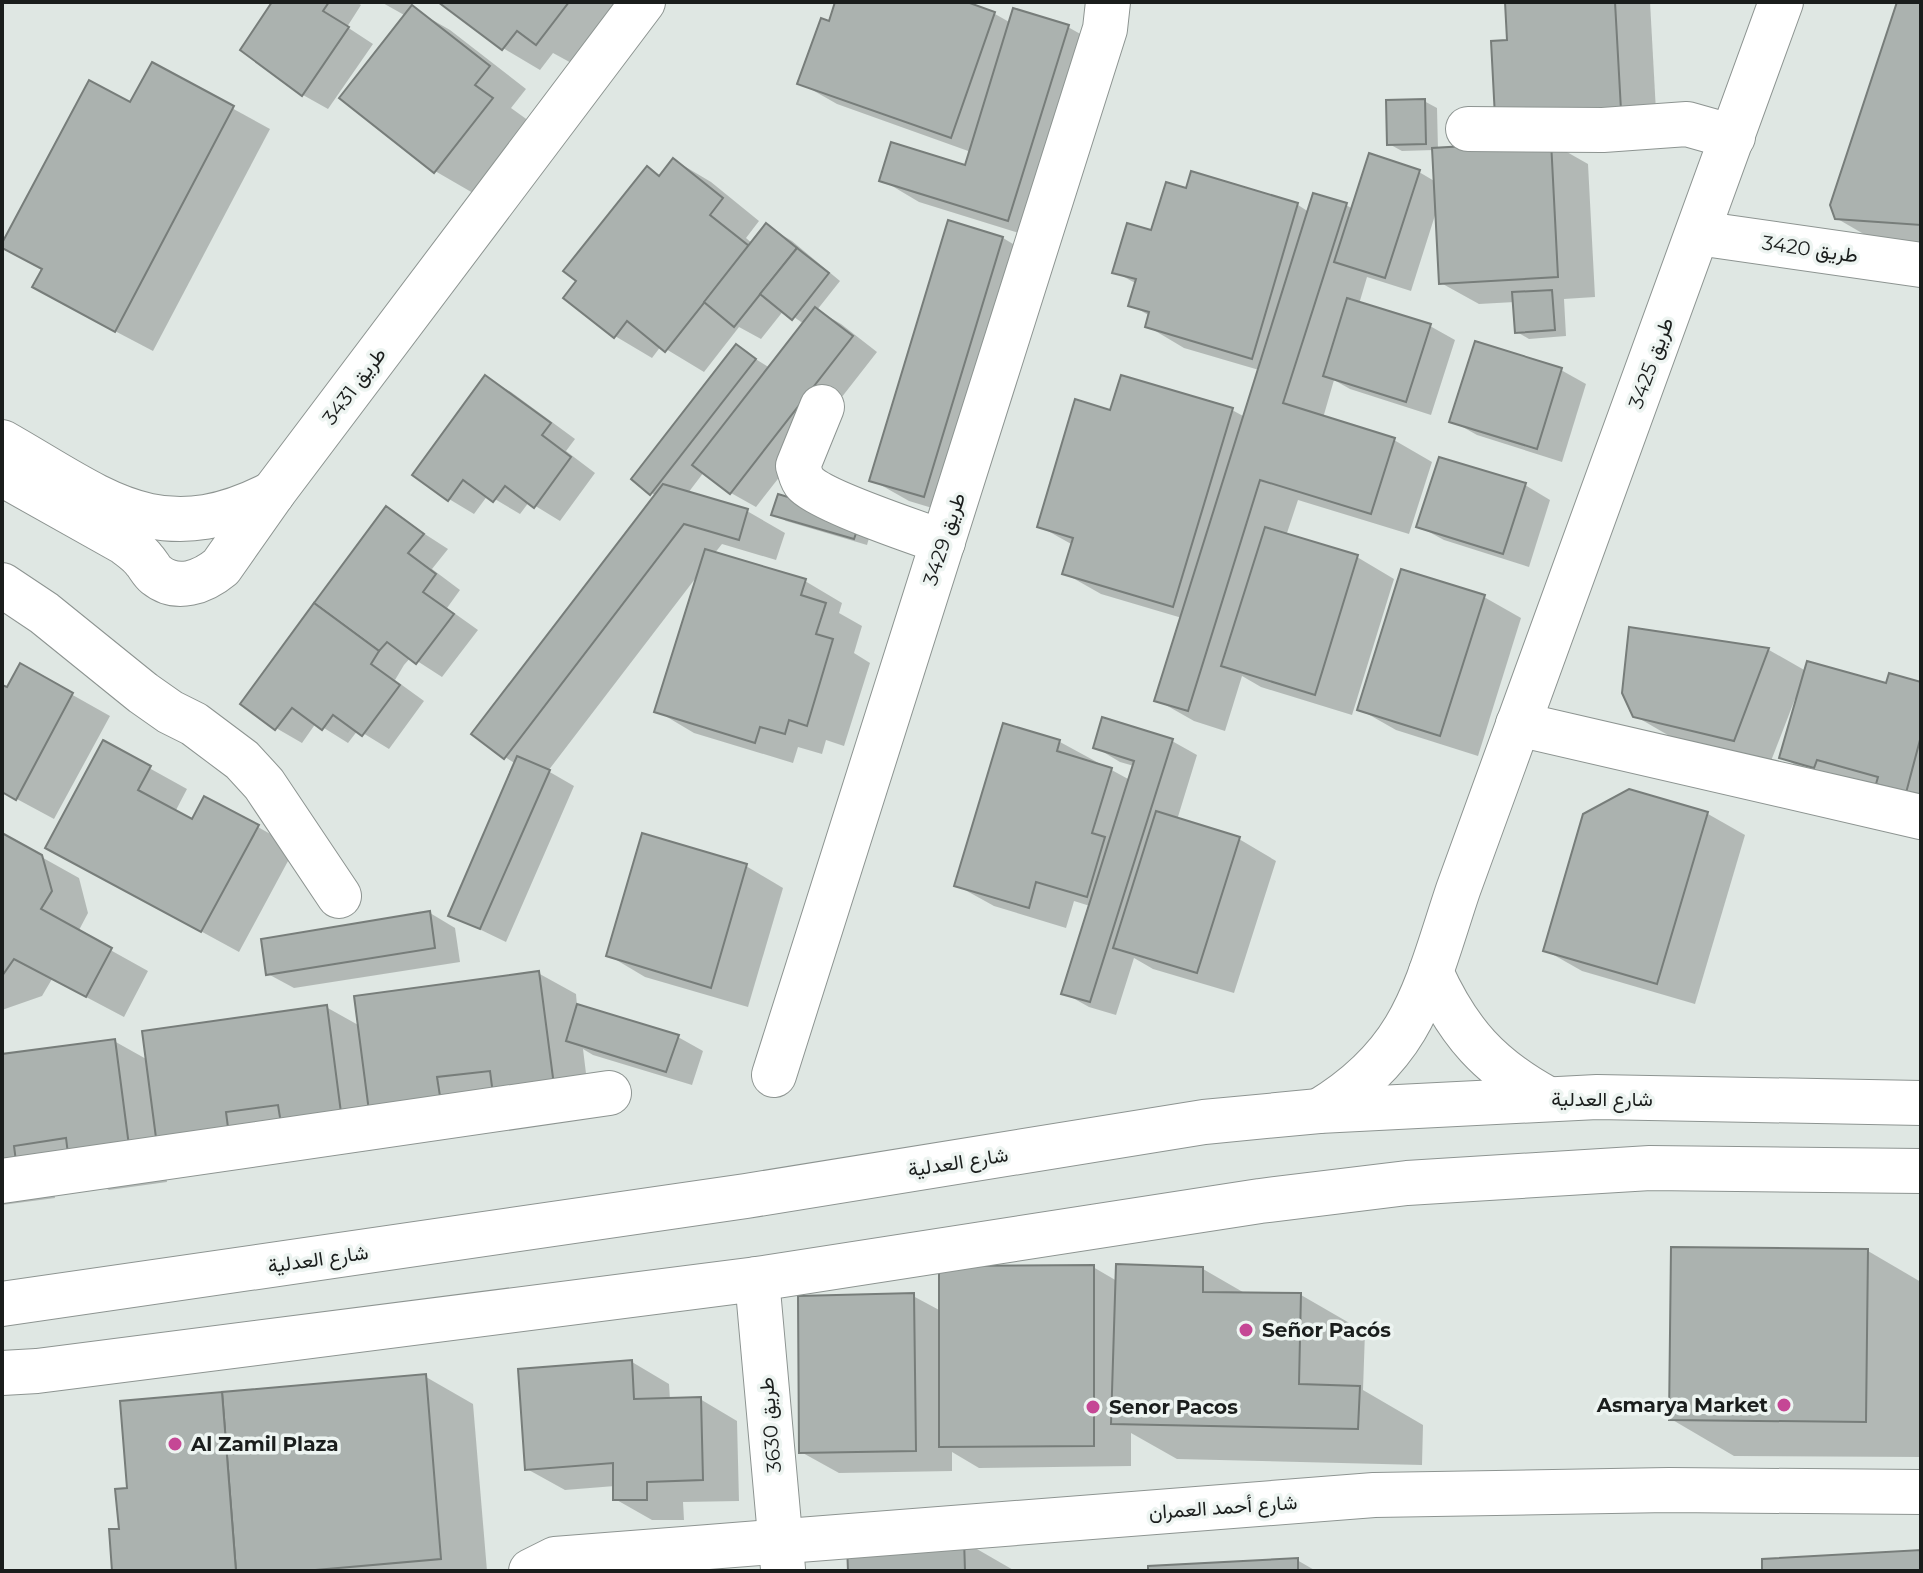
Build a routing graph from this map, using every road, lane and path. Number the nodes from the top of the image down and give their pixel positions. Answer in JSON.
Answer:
{"nodes":[{"id":1,"x":643,"y":2,"type":"edge"},
{"id":2,"x":1108,"y":2,"type":"edge"},
{"id":3,"x":1781,"y":2,"type":"edge"},
{"id":4,"x":1468,"y":129,"type":"dead end"},
{"id":5,"x":1733,"y":137,"type":"junction"},
{"id":6,"x":1698,"y":233,"type":"junction"},
{"id":7,"x":1921,"y":265,"type":"edge"},
{"id":8,"x":822,"y":407,"type":"dead end"},
{"id":9,"x":2,"y":442,"type":"edge"},
{"id":10,"x":2,"y":474,"type":"edge"},
{"id":11,"x":273,"y":493,"type":"junction"},
{"id":12,"x":93,"y":510,"type":"junction"},
{"id":13,"x":943,"y":542,"type":"junction"},
{"id":14,"x":2,"y":585,"type":"edge"},
{"id":15,"x":1518,"y":724,"type":"junction"},
{"id":16,"x":1921,"y":817,"type":"edge"},
{"id":17,"x":339,"y":896,"type":"dead end"},
{"id":18,"x":1431,"y":972,"type":"junction"},
{"id":19,"x":774,"y":1075,"type":"dead end"},
{"id":20,"x":609,"y":1093,"type":"dead end"},
{"id":21,"x":1548,"y":1099,"type":"junction"},
{"id":22,"x":1921,"y":1103,"type":"edge"},
{"id":23,"x":1319,"y":1111,"type":"junction"},
{"id":24,"x":1921,"y":1171,"type":"edge"},
{"id":25,"x":2,"y":1181,"type":"edge"},
{"id":26,"x":757,"y":1279,"type":"junction"},
{"id":27,"x":2,"y":1304,"type":"edge"},
{"id":28,"x":2,"y":1373,"type":"edge"},
{"id":29,"x":1921,"y":1492,"type":"edge"},
{"id":30,"x":782,"y":1556,"type":"edge"},
{"id":31,"x":531,"y":1571,"type":"edge"}],
"edges":[{"from":1,"to":11,"type":"street","name":"طريق 3431"},
{"from":2,"to":13,"type":"street","name":"طريق 3429"},
{"from":3,"to":5,"type":"street","name":"طريق 3425"},
{"from":4,"to":5,"type":"street"},
{"from":5,"to":6,"type":"street","name":"طريق 3425"},
{"from":6,"to":7,"type":"street","name":"طريق 3420"},
{"from":6,"to":15,"type":"street","name":"طريق 3425"},
{"from":8,"to":13,"type":"street"},
{"from":9,"to":12,"type":"street"},
{"from":10,"to":12,"type":"street","name":"طريق 3431"},
{"from":11,"to":12,"type":"street"},
{"from":11,"to":12,"type":"street","name":"طريق 3431"},
{"from":13,"to":19,"type":"street","name":"طريق 3429"},
{"from":14,"to":17,"type":"street"},
{"from":15,"to":16,"type":"street"},
{"from":15,"to":18,"type":"street","name":"طريق 3425"},
{"from":18,"to":21,"type":"street"},
{"from":18,"to":23,"type":"street","name":"طريق 3425"},
{"from":20,"to":25,"type":"street"},
{"from":21,"to":22,"type":"street","name":"شارع العدلية"},
{"from":21,"to":23,"type":"street","name":"شارع العدلية"},
{"from":23,"to":27,"type":"street","name":"شارع العدلية"},
{"from":24,"to":26,"type":"street"},
{"from":26,"to":28,"type":"street"},
{"from":26,"to":30,"type":"street","name":"طريق 3630"},
{"from":29,"to":30,"type":"street","name":"شارع أحمد العمران"},
{"from":30,"to":31,"type":"street","name":"شارع أحمد العمران"}]}
